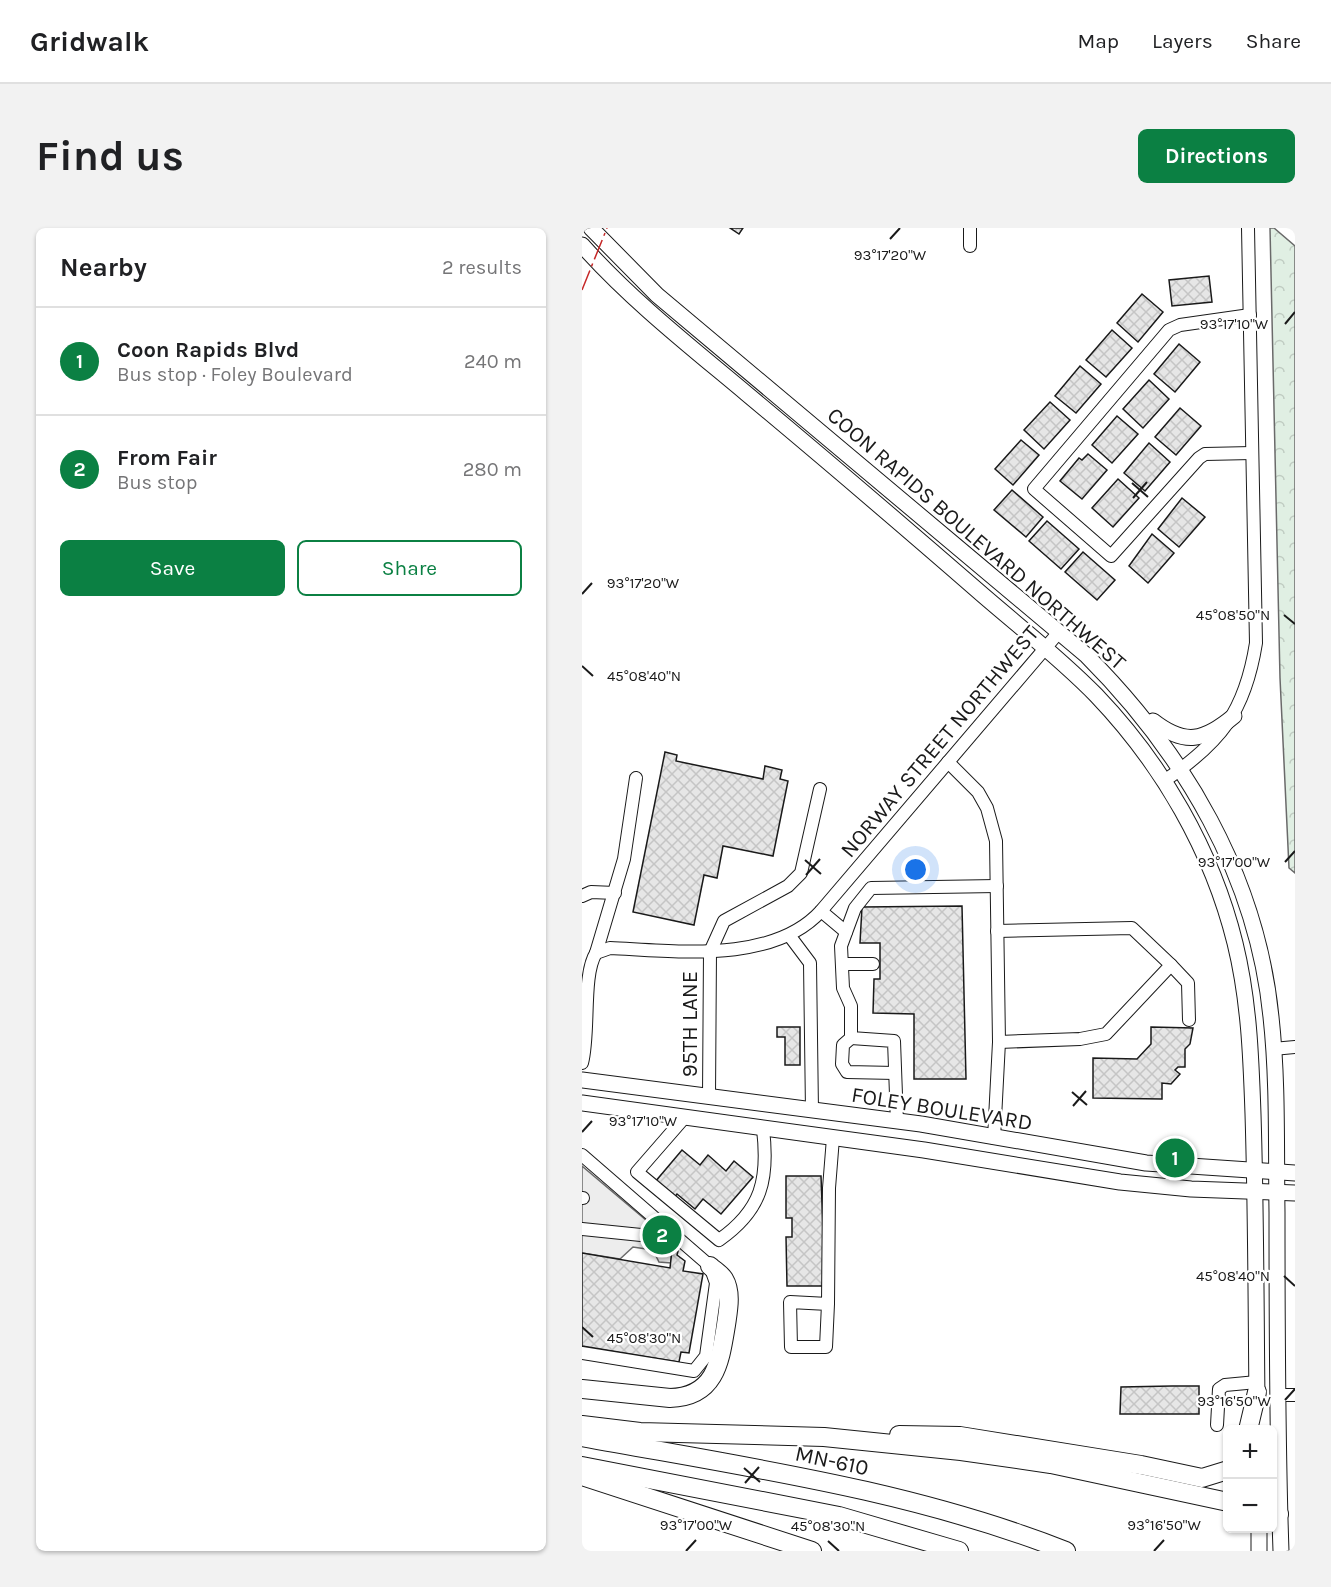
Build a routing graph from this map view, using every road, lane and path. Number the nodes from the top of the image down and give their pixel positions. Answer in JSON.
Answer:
{"nodes":[{"id":1,"x":970,"y":228,"type":"edge"},
{"id":2,"x":1248,"y":228,"type":"edge"},
{"id":3,"x":593,"y":231,"type":"edge"},
{"id":4,"x":970,"y":246,"type":"dead end"},
{"id":5,"x":583,"y":247,"type":"edge"},
{"id":6,"x":1250,"y":315,"type":"junction"},
{"id":7,"x":1252,"y":453,"type":"junction"},
{"id":8,"x":1059,"y":632,"type":"junction"},
{"id":9,"x":1044,"y":648,"type":"junction"},
{"id":10,"x":1121,"y":693,"type":"junction"},
{"id":11,"x":1234,"y":716,"type":"junction"},
{"id":12,"x":948,"y":762,"type":"junction"},
{"id":13,"x":1182,"y":769,"type":"junction"},
{"id":14,"x":636,"y":778,"type":"dead end"},
{"id":15,"x":1164,"y":781,"type":"junction"},
{"id":16,"x":820,"y":789,"type":"dead end"},
{"id":17,"x":997,"y":886,"type":"junction"},
{"id":18,"x":615,"y":893,"type":"junction"},
{"id":19,"x":582,"y":896,"type":"edge"},
{"id":20,"x":821,"y":911,"type":"junction"},
{"id":21,"x":997,"y":931,"type":"junction"},
{"id":22,"x":846,"y":932,"type":"junction"},
{"id":23,"x":789,"y":935,"type":"junction"},
{"id":24,"x":710,"y":952,"type":"junction"},
{"id":25,"x":590,"y":955,"type":"edge"},
{"id":26,"x":843,"y":964,"type":"junction"},
{"id":27,"x":873,"y":964,"type":"dead end"},
{"id":28,"x":1172,"y":965,"type":"junction"},
{"id":29,"x":1189,"y":1020,"type":"dead end"},
{"id":30,"x":584,"y":1035,"type":"edge"},
{"id":31,"x":851,"y":1038,"type":"junction"},
{"id":32,"x":999,"y":1042,"type":"junction"},
{"id":33,"x":1295,"y":1047,"type":"edge"},
{"id":34,"x":1274,"y":1049,"type":"junction"},
{"id":35,"x":582,"y":1064,"type":"edge"},
{"id":36,"x":895,"y":1073,"type":"junction"},
{"id":37,"x":582,"y":1080,"type":"edge"},
{"id":38,"x":709,"y":1096,"type":"junction"},
{"id":39,"x":582,"y":1103,"type":"edge"},
{"id":40,"x":812,"y":1111,"type":"junction"},
{"id":41,"x":684,"y":1118,"type":"junction"},
{"id":42,"x":897,"y":1122,"type":"junction"},
{"id":43,"x":763,"y":1129,"type":"junction"},
{"id":44,"x":833,"y":1138,"type":"junction"},
{"id":45,"x":994,"y":1138,"type":"junction"},
{"id":46,"x":582,"y":1155,"type":"edge"},
{"id":47,"x":1256,"y":1170,"type":"junction"},
{"id":48,"x":1276,"y":1172,"type":"junction"},
{"id":49,"x":1295,"y":1173,"type":"edge"},
{"id":50,"x":1255,"y":1191,"type":"junction"},
{"id":51,"x":1276,"y":1193,"type":"junction"},
{"id":52,"x":1295,"y":1193,"type":"edge"},
{"id":53,"x":668,"y":1228,"type":"junction"},
{"id":54,"x":582,"y":1229,"type":"edge"},
{"id":55,"x":710,"y":1266,"type":"junction"},
{"id":56,"x":828,"y":1304,"type":"junction"},
{"id":57,"x":582,"y":1353,"type":"edge"},
{"id":58,"x":1257,"y":1387,"type":"junction"},
{"id":59,"x":582,"y":1389,"type":"edge"},
{"id":60,"x":1287,"y":1395,"type":"edge"},
{"id":61,"x":582,"y":1425,"type":"edge"},
{"id":62,"x":1217,"y":1425,"type":"dead end"},
{"id":63,"x":1249,"y":1425,"type":"edge"},
{"id":64,"x":1257,"y":1425,"type":"edge"},
{"id":65,"x":582,"y":1437,"type":"edge"},
{"id":66,"x":824,"y":1437,"type":"junction"},
{"id":67,"x":582,"y":1466,"type":"edge"},
{"id":68,"x":1223,"y":1471,"type":"edge"},
{"id":69,"x":582,"y":1476,"type":"edge"},
{"id":70,"x":1223,"y":1501,"type":"edge"},
{"id":71,"x":1277,"y":1502,"type":"edge"},
{"id":72,"x":1277,"y":1521,"type":"edge"},
{"id":73,"x":1258,"y":1533,"type":"edge"},
{"id":74,"x":812,"y":1551,"type":"edge"},
{"id":75,"x":959,"y":1551,"type":"edge"},
{"id":76,"x":1066,"y":1551,"type":"edge"},
{"id":77,"x":1259,"y":1551,"type":"edge"},
{"id":78,"x":1281,"y":1551,"type":"edge"}],
"edges":[{"from":1,"to":4,"type":"street"},
{"from":2,"to":6,"type":"street"},
{"from":3,"to":8,"type":"main road","name":"COON RAPIDS BOULEVARD NORTHWEST"},
{"from":5,"to":9,"type":"main road","name":"COON RAPIDS BOULEVARD NORTHWEST"},
{"from":6,"to":7,"type":"street"},
{"from":6,"to":7,"type":"street"},
{"from":7,"to":11,"type":"street"},
{"from":8,"to":9,"type":"street","name":"NORWAY STREET NORTHWEST"},
{"from":8,"to":10,"type":"main road","name":"COON RAPIDS BOULEVARD NORTHWEST"},
{"from":9,"to":12,"type":"street","name":"NORWAY STREET NORTHWEST"},
{"from":9,"to":15,"type":"main road","name":"COON RAPIDS BOULEVARD NORTHWEST"},
{"from":10,"to":11,"type":"main road"},
{"from":10,"to":13,"type":"main road","name":"COON RAPIDS BOULEVARD NORTHWEST"},
{"from":11,"to":13,"type":"street"},
{"from":12,"to":17,"type":"street"},
{"from":12,"to":20,"type":"street","name":"NORWAY STREET NORTHWEST"},
{"from":13,"to":15,"type":"street"},
{"from":13,"to":34,"type":"main road","name":"COON RAPIDS BOULEVARD NORTHWEST"},
{"from":14,"to":18,"type":"street"},
{"from":15,"to":47,"type":"main road","name":"COON RAPIDS BOULEVARD NORTHWEST"},
{"from":16,"to":24,"type":"street"},
{"from":17,"to":21,"type":"street"},
{"from":17,"to":22,"type":"street"},
{"from":18,"to":19,"type":"street"},
{"from":18,"to":25,"type":"street"},
{"from":20,"to":22,"type":"street"},
{"from":20,"to":23,"type":"street","name":"NORWAY STREET NORTHWEST"},
{"from":21,"to":28,"type":"street"},
{"from":21,"to":32,"type":"street"},
{"from":22,"to":26,"type":"street"},
{"from":23,"to":24,"type":"street","name":"NORWAY STREET NORTHWEST"},
{"from":23,"to":40,"type":"street"},
{"from":24,"to":25,"type":"street","name":"NORWAY STREET NORTHWEST"},
{"from":24,"to":38,"type":"street","name":"95TH LANE"},
{"from":25,"to":30,"type":"street"},
{"from":26,"to":27,"type":"street"},
{"from":26,"to":31,"type":"street"},
{"from":28,"to":29,"type":"street"},
{"from":28,"to":32,"type":"street"},
{"from":30,"to":35,"type":"street"},
{"from":31,"to":36,"type":"street"},
{"from":31,"to":36,"type":"street"},
{"from":32,"to":45,"type":"street"},
{"from":33,"to":34,"type":"street"},
{"from":34,"to":48,"type":"main road","name":"COON RAPIDS BOULEVARD NORTHWEST"},
{"from":36,"to":42,"type":"street"},
{"from":37,"to":38,"type":"main road","name":"FOLEY BOULEVARD"},
{"from":38,"to":40,"type":"main road","name":"FOLEY BOULEVARD"},
{"from":39,"to":41,"type":"main road","name":"FOLEY BOULEVARD"},
{"from":40,"to":42,"type":"main road","name":"FOLEY BOULEVARD"},
{"from":41,"to":43,"type":"main road","name":"FOLEY BOULEVARD"},
{"from":41,"to":43,"type":"street"},
{"from":42,"to":45,"type":"main road","name":"FOLEY BOULEVARD"},
{"from":43,"to":44,"type":"main road","name":"FOLEY BOULEVARD"},
{"from":44,"to":50,"type":"main road","name":"FOLEY BOULEVARD"},
{"from":44,"to":56,"type":"street"},
{"from":45,"to":47,"type":"main road","name":"FOLEY BOULEVARD"},
{"from":46,"to":53,"type":"street"},
{"from":47,"to":48,"type":"main road","name":"FOLEY BOULEVARD"},
{"from":47,"to":50,"type":"main road","name":"COON RAPIDS BOULEVARD NORTHWEST"},
{"from":48,"to":49,"type":"main road","name":"FOLEY BOULEVARD"},
{"from":48,"to":51,"type":"main road","name":"COON RAPIDS BOULEVARD NORTHWEST"},
{"from":50,"to":51,"type":"main road","name":"FOLEY BOULEVARD"},
{"from":50,"to":58,"type":"main road","name":"COON RAPIDS BOULEVARD NORTHWEST"},
{"from":51,"to":52,"type":"main road","name":"FOLEY BOULEVARD"},
{"from":51,"to":60,"type":"main road","name":"COON RAPIDS BOULEVARD NORTHWEST"},
{"from":53,"to":54,"type":"street"},
{"from":53,"to":55,"type":"street"},
{"from":55,"to":57,"type":"street"},
{"from":55,"to":59,"type":"highway"},
{"from":56,"to":56,"type":"street"},
{"from":58,"to":62,"type":"street"},
{"from":58,"to":63,"type":"highway"},
{"from":58,"to":64,"type":"main road","name":"COON RAPIDS BOULEVARD NORTHWEST"},
{"from":60,"to":71,"type":"main road","name":"COON RAPIDS BOULEVARD NORTHWEST"},
{"from":61,"to":66,"type":"highway"},
{"from":65,"to":76,"type":"highway","name":"MN-610"},
{"from":66,"to":68,"type":"highway"},
{"from":66,"to":70,"type":"highway"},
{"from":67,"to":75,"type":"highway"},
{"from":69,"to":74,"type":"highway"},
{"from":72,"to":78,"type":"main road","name":"COON RAPIDS BOULEVARD NORTHWEST"},
{"from":73,"to":77,"type":"main road"}]}
